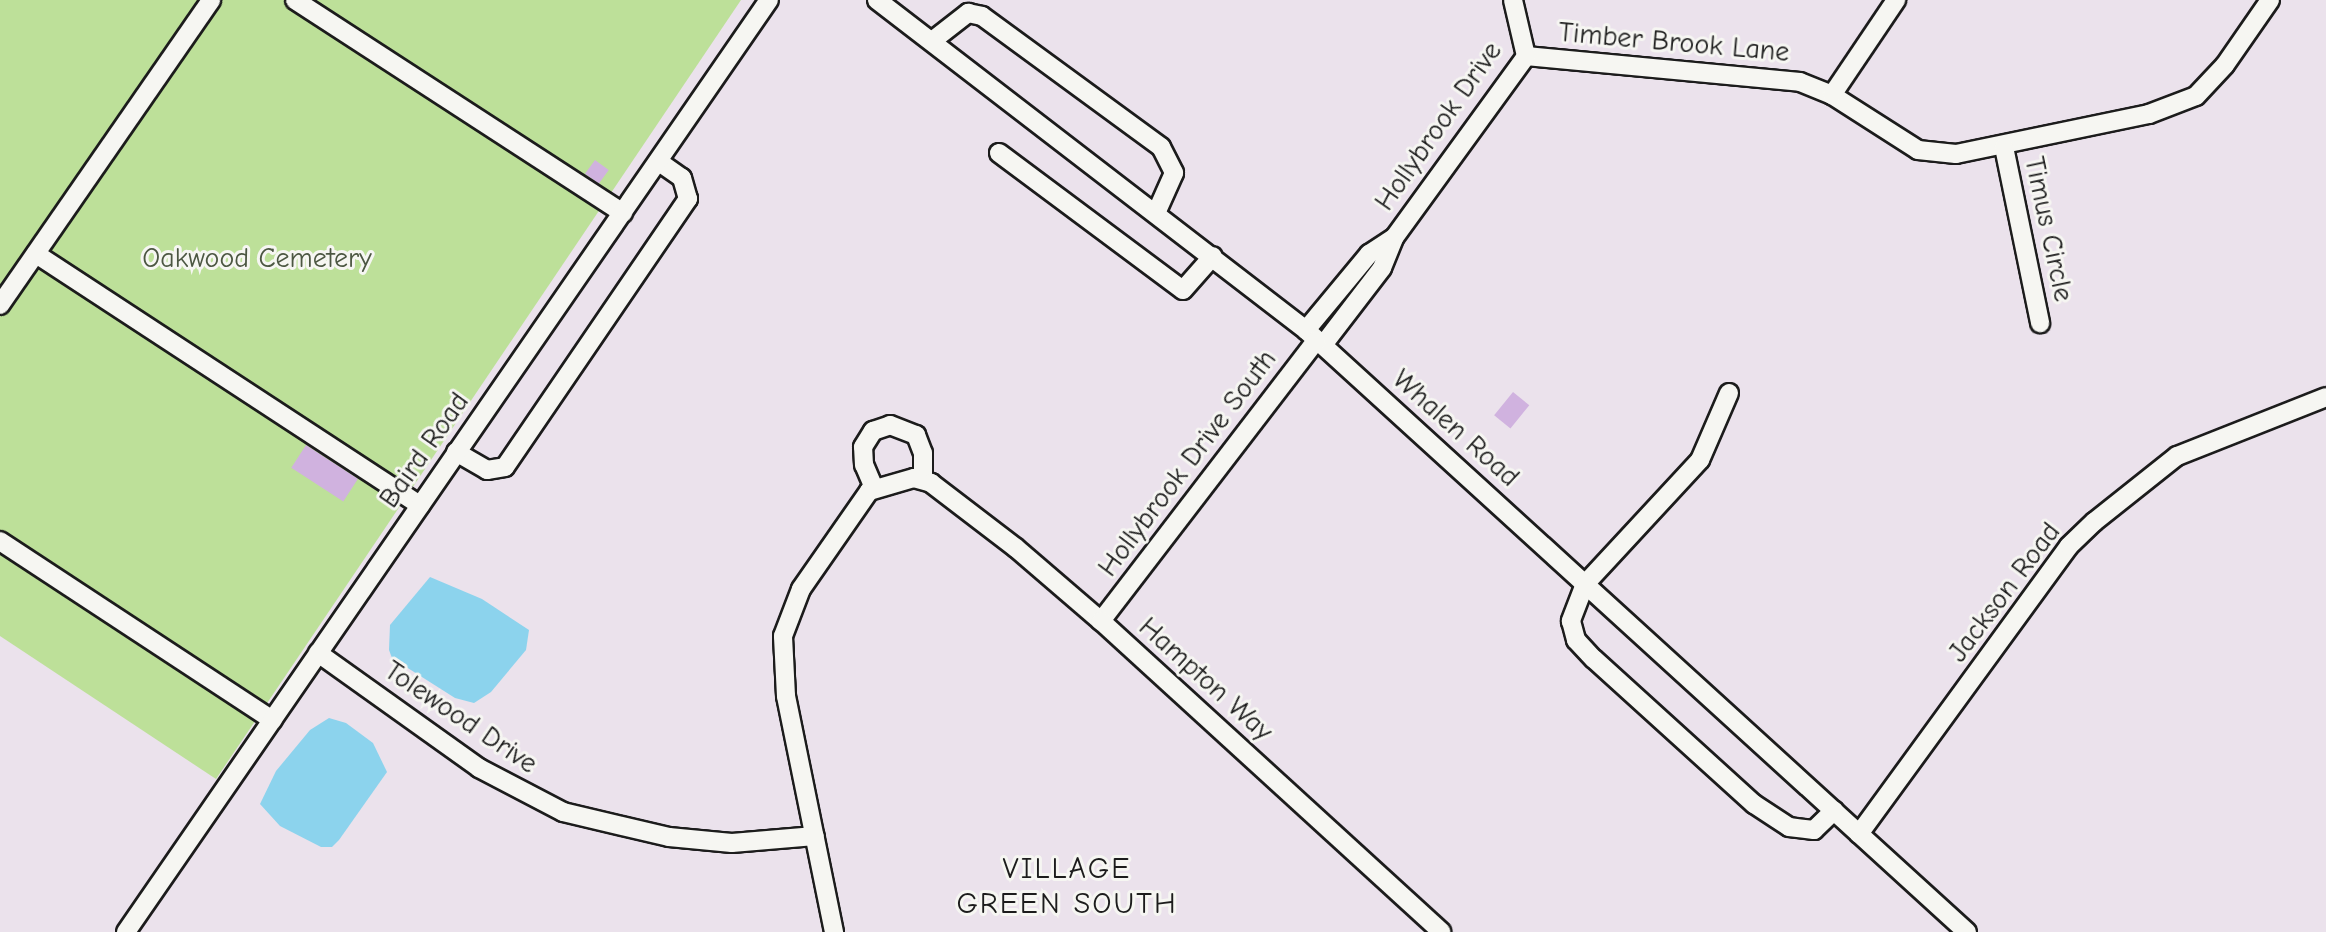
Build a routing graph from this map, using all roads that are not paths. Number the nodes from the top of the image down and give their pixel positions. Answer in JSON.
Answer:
{"nodes":[{"id":1,"x":211,"y":0,"type":"edge"},
{"id":2,"x":295,"y":0,"type":"edge"},
{"id":3,"x":769,"y":0,"type":"edge"},
{"id":4,"x":877,"y":0,"type":"edge"},
{"id":5,"x":1513,"y":0,"type":"edge"},
{"id":6,"x":1896,"y":0,"type":"edge"},
{"id":7,"x":2270,"y":0,"type":"edge"},
{"id":8,"x":932,"y":41,"type":"junction"},
{"id":9,"x":1526,"y":56,"type":"junction"},
{"id":10,"x":1832,"y":95,"type":"junction"},
{"id":11,"x":2004,"y":147,"type":"junction"},
{"id":12,"x":999,"y":153,"type":"dead end"},
{"id":13,"x":658,"y":161,"type":"junction"},
{"id":14,"x":1157,"y":211,"type":"junction"},
{"id":15,"x":623,"y":213,"type":"junction"},
{"id":16,"x":36,"y":254,"type":"junction"},
{"id":17,"x":1213,"y":256,"type":"junction"},
{"id":18,"x":0,"y":305,"type":"edge"},
{"id":19,"x":2040,"y":323,"type":"dead end"},
{"id":20,"x":1316,"y":338,"type":"junction"},
{"id":21,"x":1729,"y":393,"type":"dead end"},
{"id":22,"x":2326,"y":397,"type":"edge"},
{"id":23,"x":456,"y":452,"type":"junction"},
{"id":24,"x":923,"y":478,"type":"junction"},
{"id":25,"x":874,"y":488,"type":"junction"},
{"id":26,"x":420,"y":505,"type":"junction"},
{"id":27,"x":0,"y":541,"type":"edge"},
{"id":28,"x":1585,"y":584,"type":"junction"},
{"id":29,"x":1101,"y":621,"type":"junction"},
{"id":30,"x":318,"y":653,"type":"junction"},
{"id":31,"x":272,"y":720,"type":"junction"},
{"id":32,"x":1834,"y":811,"type":"junction"},
{"id":33,"x":1859,"y":834,"type":"junction"},
{"id":34,"x":815,"y":836,"type":"junction"},
{"id":35,"x":126,"y":932,"type":"edge"},
{"id":36,"x":834,"y":932,"type":"edge"},
{"id":37,"x":1441,"y":932,"type":"edge"},
{"id":38,"x":1967,"y":932,"type":"edge"}],
"edges":[{"from":1,"to":16,"type":"street"},
{"from":2,"to":15,"type":"street"},
{"from":3,"to":13,"type":"street","name":"Baird Road"},
{"from":4,"to":8,"type":"street","name":"Whalen Road"},
{"from":5,"to":9,"type":"street","name":"Hollybrook Drive"},
{"from":6,"to":10,"type":"street"},
{"from":7,"to":11,"type":"street","name":"Timber Brook Lane"},
{"from":8,"to":14,"type":"street","name":"Whalen Road"},
{"from":8,"to":14,"type":"street"},
{"from":9,"to":10,"type":"street","name":"Timber Brook Lane"},
{"from":9,"to":20,"type":"street","name":"Hollybrook Drive"},
{"from":10,"to":11,"type":"street","name":"Timber Brook Lane"},
{"from":11,"to":19,"type":"street","name":"Timus Circle"},
{"from":12,"to":17,"type":"street"},
{"from":13,"to":15,"type":"street","name":"Baird Road"},
{"from":13,"to":23,"type":"street"},
{"from":14,"to":17,"type":"street","name":"Whalen Road"},
{"from":15,"to":23,"type":"street","name":"Baird Road"},
{"from":16,"to":18,"type":"street"},
{"from":16,"to":26,"type":"street"},
{"from":17,"to":20,"type":"street","name":"Whalen Road"},
{"from":20,"to":28,"type":"street","name":"Whalen Road"},
{"from":20,"to":29,"type":"street","name":"Hollybrook Drive South"},
{"from":21,"to":28,"type":"street"},
{"from":22,"to":33,"type":"street","name":"Jackson Road"},
{"from":23,"to":26,"type":"street","name":"Baird Road"},
{"from":24,"to":25,"type":"street"},
{"from":24,"to":25,"type":"street"},
{"from":24,"to":29,"type":"street","name":"Hampton Way"},
{"from":25,"to":34,"type":"street"},
{"from":26,"to":30,"type":"street","name":"Baird Road"},
{"from":27,"to":31,"type":"street"},
{"from":28,"to":32,"type":"street","name":"Whalen Road"},
{"from":28,"to":32,"type":"street"},
{"from":29,"to":37,"type":"street","name":"Hampton Way"},
{"from":30,"to":31,"type":"street","name":"Baird Road"},
{"from":30,"to":34,"type":"street","name":"Tolewood Drive"},
{"from":31,"to":35,"type":"street","name":"Baird Road"},
{"from":32,"to":33,"type":"street","name":"Whalen Road"},
{"from":33,"to":38,"type":"street","name":"Whalen Road"},
{"from":34,"to":36,"type":"street"}]}
